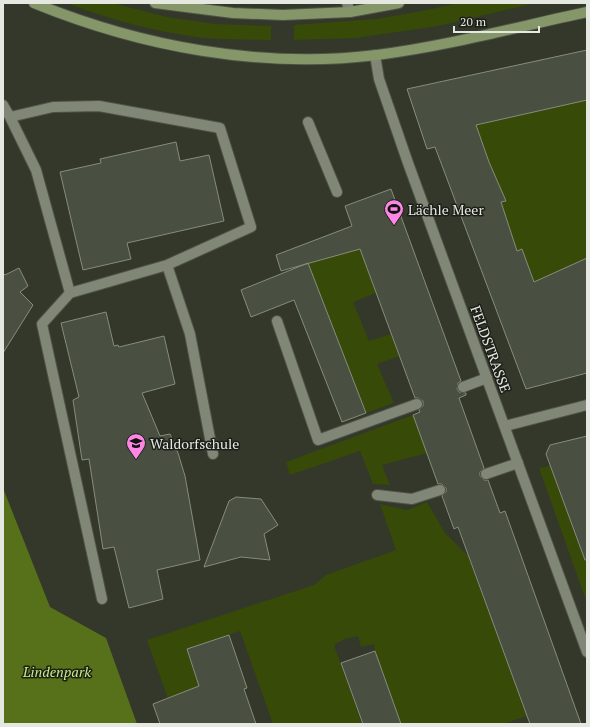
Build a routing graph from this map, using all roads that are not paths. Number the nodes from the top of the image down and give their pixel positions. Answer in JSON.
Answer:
{"nodes":[{"id":1,"x":34,"y":3,"type":"edge"},
{"id":2,"x":155,"y":3,"type":"edge"},
{"id":3,"x":399,"y":3,"type":"edge"},
{"id":4,"x":349,"y":7,"type":"edge"},
{"id":5,"x":587,"y":12,"type":"edge"},
{"id":6,"x":375,"y":55,"type":"junction"},
{"id":7,"x":3,"y":104,"type":"edge"},
{"id":8,"x":10,"y":117,"type":"junction"},
{"id":9,"x":308,"y":122,"type":"dead end"},
{"id":10,"x":337,"y":192,"type":"dead end"},
{"id":11,"x":167,"y":265,"type":"junction"},
{"id":12,"x":70,"y":293,"type":"junction"},
{"id":13,"x":277,"y":321,"type":"dead end"},
{"id":14,"x":487,"y":378,"type":"junction"},
{"id":15,"x":463,"y":387,"type":"dead end"},
{"id":16,"x":417,"y":404,"type":"dead end"},
{"id":17,"x":587,"y":405,"type":"edge"},
{"id":18,"x":505,"y":426,"type":"junction"},
{"id":19,"x":213,"y":454,"type":"dead end"},
{"id":20,"x":518,"y":463,"type":"junction"},
{"id":21,"x":486,"y":474,"type":"dead end"},
{"id":22,"x":440,"y":490,"type":"dead end"},
{"id":23,"x":377,"y":495,"type":"dead end"},
{"id":24,"x":102,"y":599,"type":"dead end"},
{"id":25,"x":587,"y":652,"type":"edge"}],
"edges":[{"from":1,"to":6,"type":"main road"},
{"from":2,"to":4,"type":"main road"},
{"from":3,"to":4,"type":"main road"},
{"from":5,"to":6,"type":"main road"},
{"from":6,"to":14,"type":"street","name":"FELDSTRASSE"},
{"from":7,"to":8,"type":"street"},
{"from":8,"to":11,"type":"street"},
{"from":8,"to":12,"type":"street"},
{"from":9,"to":10,"type":"street"},
{"from":11,"to":12,"type":"street"},
{"from":11,"to":19,"type":"street"},
{"from":12,"to":24,"type":"street"},
{"from":13,"to":16,"type":"street"},
{"from":14,"to":15,"type":"street"},
{"from":14,"to":18,"type":"street","name":"FELDSTRASSE"},
{"from":17,"to":18,"type":"street"},
{"from":18,"to":20,"type":"street","name":"FELDSTRASSE"},
{"from":20,"to":21,"type":"street"},
{"from":20,"to":25,"type":"street","name":"FELDSTRASSE"},
{"from":22,"to":23,"type":"street"}]}
